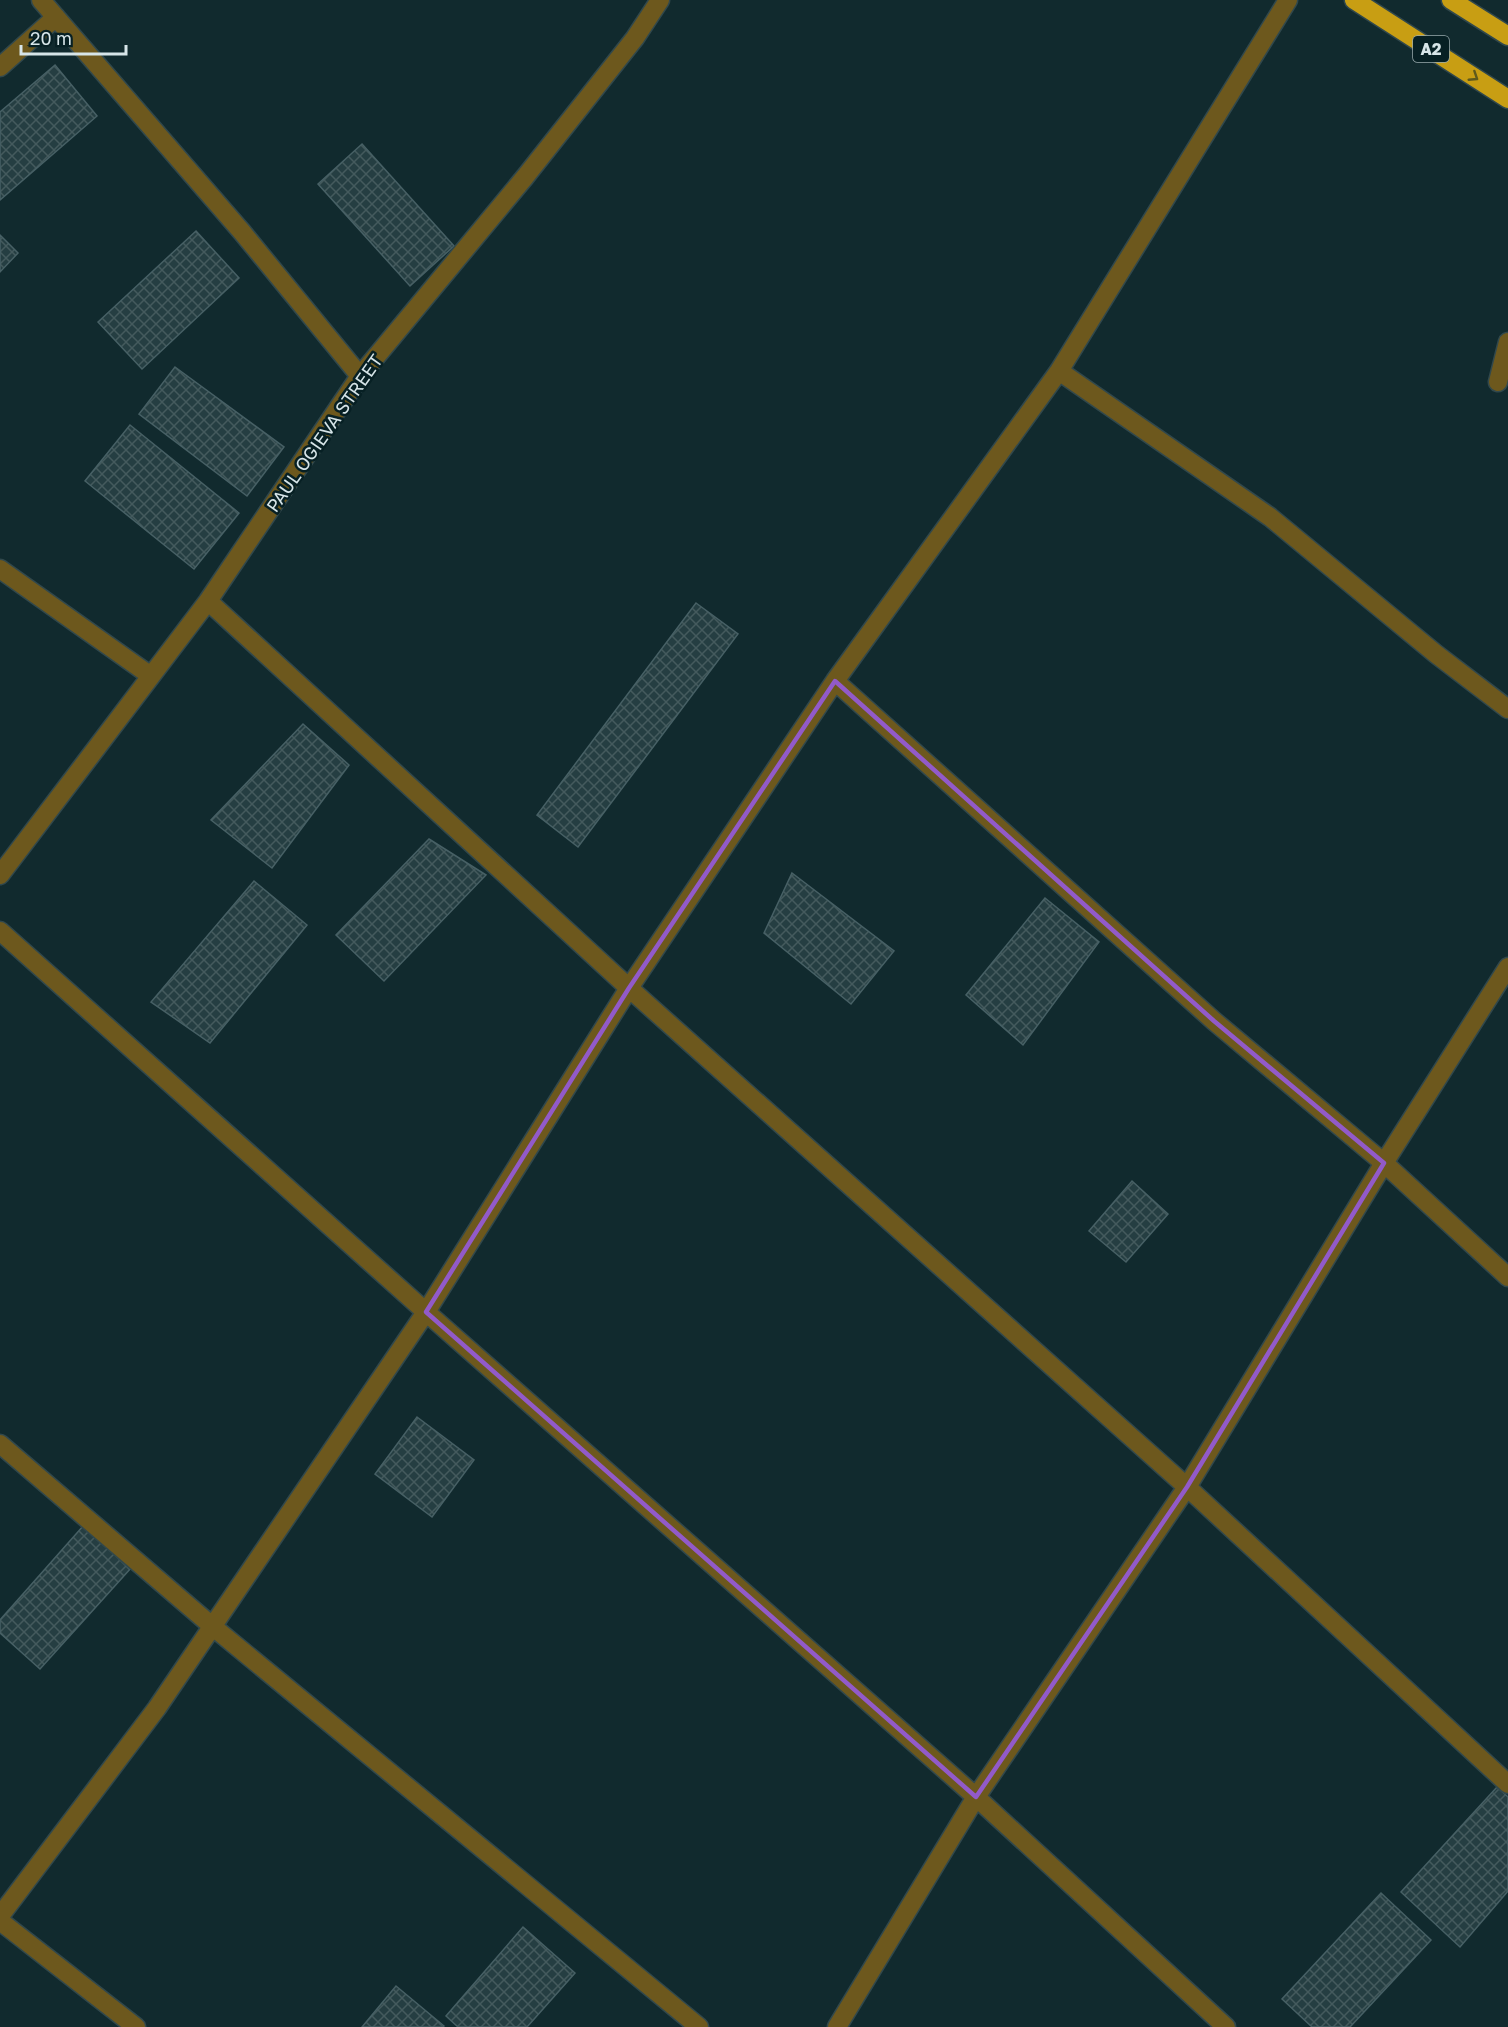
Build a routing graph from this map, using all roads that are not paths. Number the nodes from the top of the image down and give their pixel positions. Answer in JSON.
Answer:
{"nodes":[{"id":1,"x":41,"y":0,"type":"edge"},
{"id":2,"x":660,"y":0,"type":"edge"},
{"id":3,"x":1288,"y":0,"type":"edge"},
{"id":4,"x":1354,"y":0,"type":"edge"},
{"id":5,"x":1451,"y":0,"type":"edge"},
{"id":6,"x":56,"y":17,"type":"junction"},
{"id":7,"x":1508,"y":36,"type":"edge"},
{"id":8,"x":0,"y":67,"type":"edge"},
{"id":9,"x":1508,"y":99,"type":"edge"},
{"id":10,"x":1508,"y":342,"type":"edge"},
{"id":11,"x":1059,"y":371,"type":"junction"},
{"id":12,"x":360,"y":376,"type":"junction"},
{"id":13,"x":1498,"y":382,"type":"dead end"},
{"id":14,"x":0,"y":569,"type":"edge"},
{"id":15,"x":208,"y":601,"type":"junction"},
{"id":16,"x":150,"y":676,"type":"junction"},
{"id":17,"x":835,"y":681,"type":"junction"},
{"id":18,"x":1508,"y":709,"type":"edge"},
{"id":19,"x":0,"y":874,"type":"edge"},
{"id":20,"x":0,"y":931,"type":"edge"},
{"id":21,"x":1508,"y":968,"type":"edge"},
{"id":22,"x":629,"y":988,"type":"junction"},
{"id":23,"x":1384,"y":1163,"type":"junction"},
{"id":24,"x":1508,"y":1277,"type":"edge"},
{"id":25,"x":426,"y":1312,"type":"junction"},
{"id":26,"x":0,"y":1444,"type":"edge"},
{"id":27,"x":1187,"y":1487,"type":"junction"},
{"id":28,"x":212,"y":1626,"type":"junction"},
{"id":29,"x":1508,"y":1784,"type":"edge"},
{"id":30,"x":976,"y":1797,"type":"junction"},
{"id":31,"x":0,"y":1916,"type":"edge"},
{"id":32,"x":0,"y":1921,"type":"edge"},
{"id":33,"x":136,"y":2027,"type":"edge"},
{"id":34,"x":699,"y":2027,"type":"edge"},
{"id":35,"x":837,"y":2027,"type":"edge"},
{"id":36,"x":1226,"y":2027,"type":"edge"}],
"edges":[{"from":1,"to":6,"type":"street"},
{"from":2,"to":12,"type":"street","name":"PAUL OGIEVA STREET"},
{"from":3,"to":11,"type":"street"},
{"from":4,"to":9,"type":"highway","number":"A2","one_way":true},
{"from":5,"to":7,"type":"highway"},
{"from":6,"to":8,"type":"street"},
{"from":6,"to":12,"type":"street"},
{"from":10,"to":13,"type":"street"},
{"from":11,"to":17,"type":"street"},
{"from":11,"to":18,"type":"street"},
{"from":12,"to":15,"type":"street","name":"PAUL OGIEVA STREET"},
{"from":14,"to":16,"type":"street"},
{"from":15,"to":16,"type":"street","name":"PAUL OGIEVA STREET"},
{"from":15,"to":22,"type":"street"},
{"from":16,"to":19,"type":"street","name":"PAUL OGIEVA STREET"},
{"from":17,"to":22,"type":"street"},
{"from":17,"to":23,"type":"street"},
{"from":20,"to":25,"type":"street"},
{"from":21,"to":23,"type":"street"},
{"from":22,"to":25,"type":"street"},
{"from":22,"to":27,"type":"street"},
{"from":23,"to":24,"type":"street"},
{"from":23,"to":27,"type":"street"},
{"from":25,"to":28,"type":"street"},
{"from":25,"to":30,"type":"street"},
{"from":26,"to":28,"type":"street"},
{"from":27,"to":29,"type":"street"},
{"from":27,"to":30,"type":"street"},
{"from":28,"to":31,"type":"street"},
{"from":28,"to":34,"type":"street"},
{"from":30,"to":35,"type":"street"},
{"from":30,"to":36,"type":"street"},
{"from":32,"to":33,"type":"street"}]}
